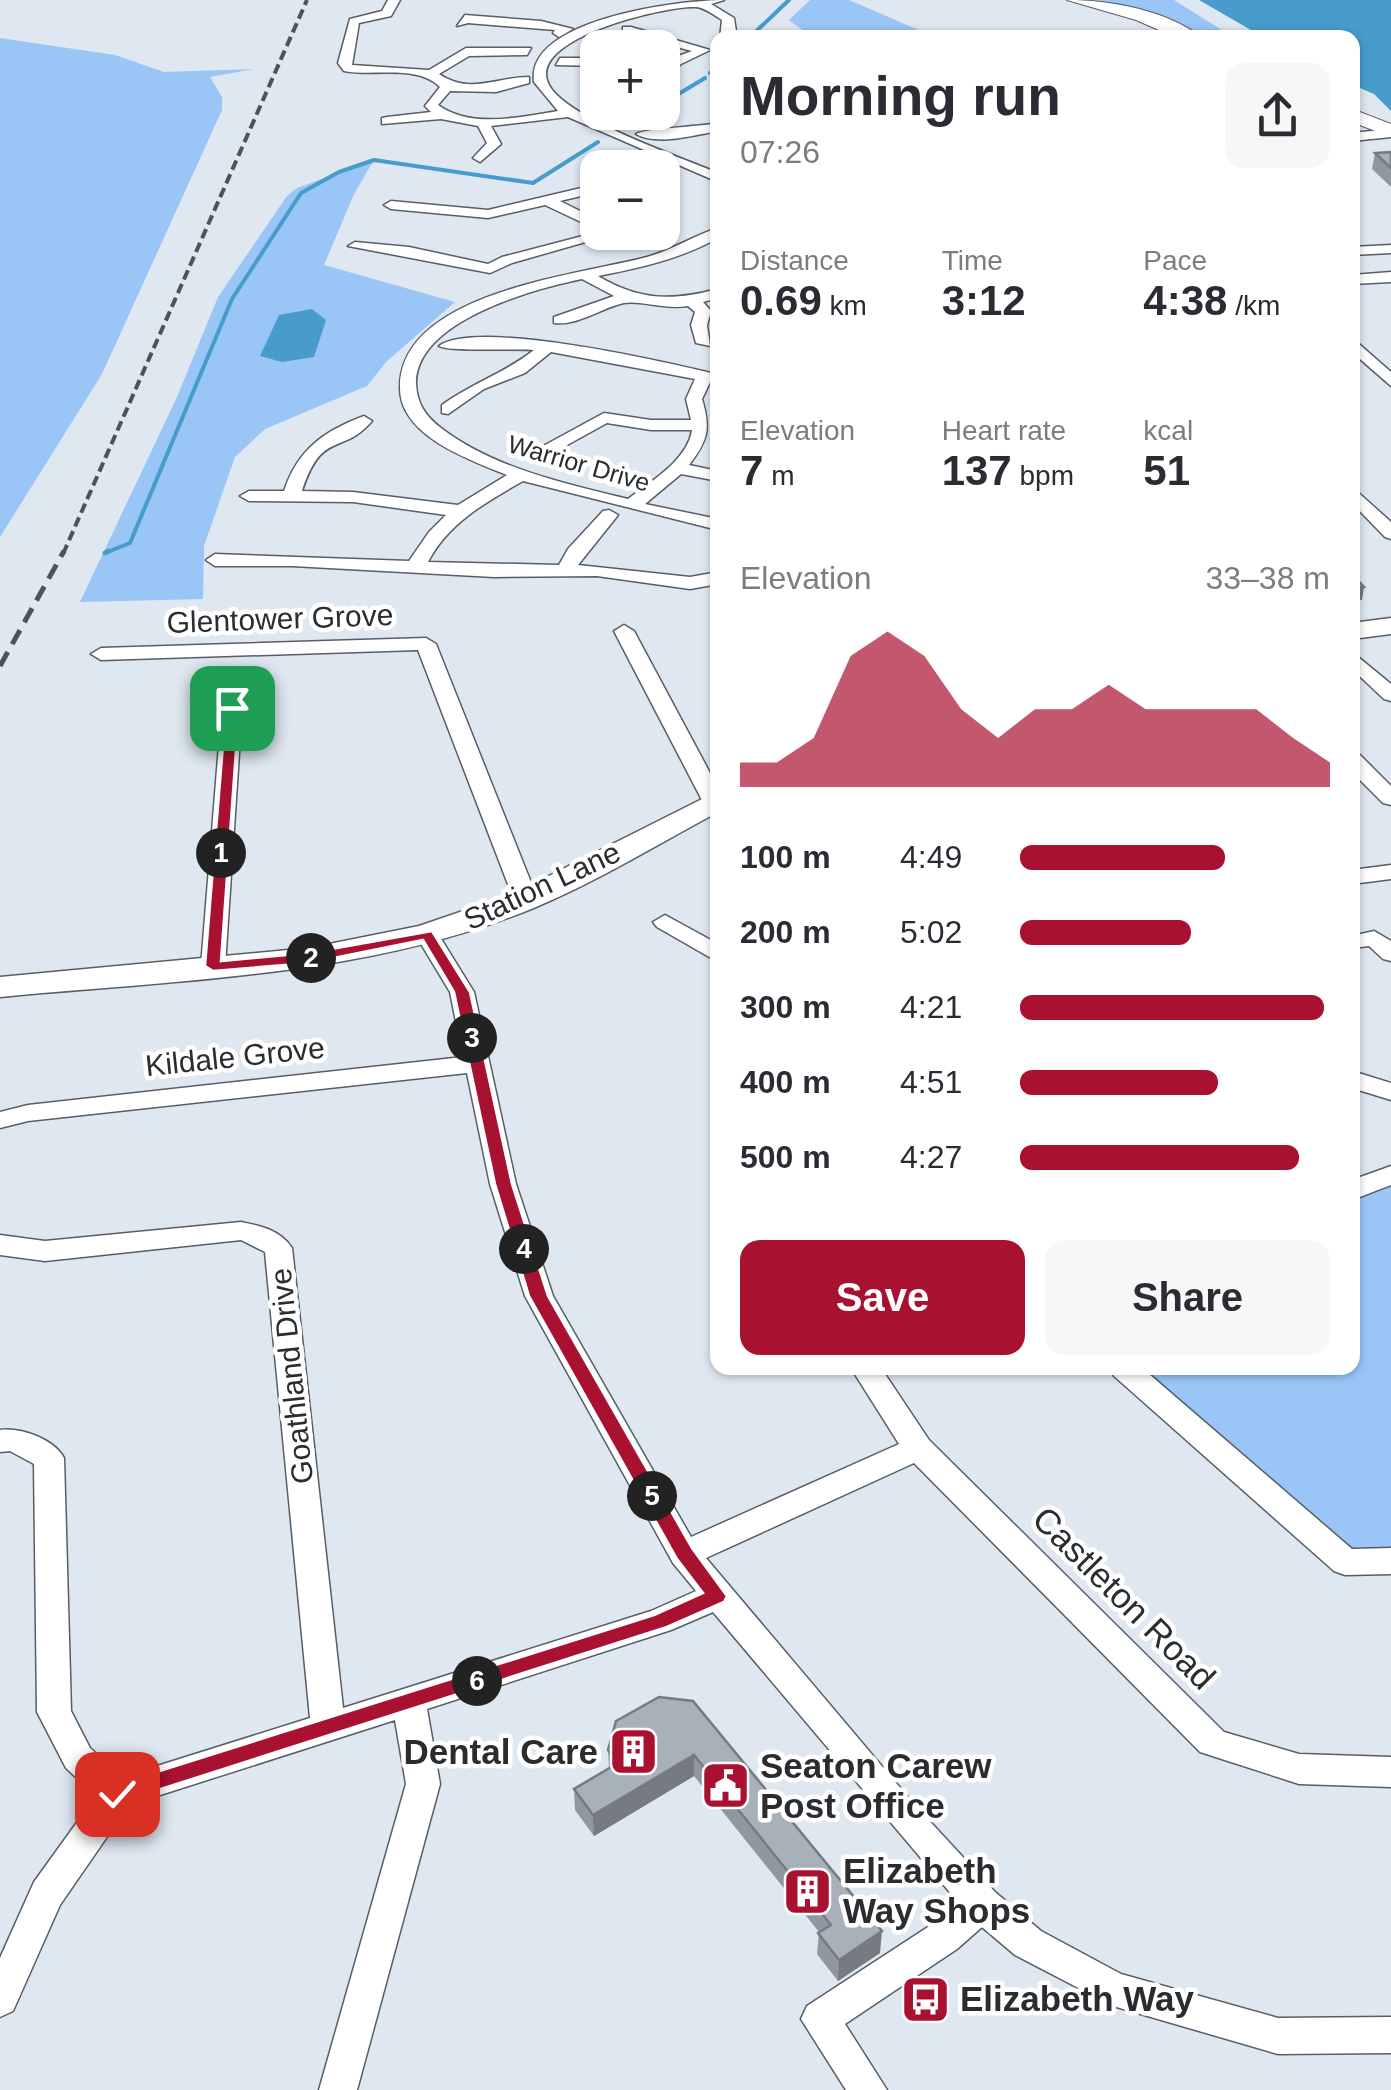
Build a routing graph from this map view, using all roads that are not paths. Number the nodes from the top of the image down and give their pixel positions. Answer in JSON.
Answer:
{"nodes":[{"id":1,"x":718,"y":0,"type":"edge"},
{"id":2,"x":1076,"y":0,"type":"edge"},
{"id":3,"x":700,"y":3,"type":"junction"},
{"id":4,"x":609,"y":5,"type":"dead end"},
{"id":5,"x":393,"y":9,"type":"edge"},
{"id":6,"x":638,"y":15,"type":"junction"},
{"id":7,"x":460,"y":24,"type":"dead end"},
{"id":8,"x":730,"y":30,"type":"edge"},
{"id":9,"x":1174,"y":30,"type":"edge"},
{"id":10,"x":559,"y":33,"type":"dead end"},
{"id":11,"x":680,"y":40,"type":"edge"},
{"id":12,"x":710,"y":46,"type":"edge"},
{"id":13,"x":710,"y":46,"type":"edge"},
{"id":14,"x":527,"y":51,"type":"dead end"},
{"id":15,"x":580,"y":59,"type":"edge"},
{"id":16,"x":680,"y":59,"type":"edge"},
{"id":17,"x":560,"y":62,"type":"dead end"},
{"id":18,"x":430,"y":74,"type":"junction"},
{"id":19,"x":522,"y":85,"type":"dead end"},
{"id":20,"x":448,"y":87,"type":"junction"},
{"id":21,"x":569,"y":113,"type":"junction"},
{"id":22,"x":440,"y":115,"type":"junction"},
{"id":23,"x":1360,"y":118,"type":"edge"},
{"id":24,"x":380,"y":122,"type":"dead end"},
{"id":25,"x":482,"y":122,"type":"junction"},
{"id":26,"x":710,"y":130,"type":"edge"},
{"id":27,"x":1391,"y":132,"type":"edge"},
{"id":28,"x":642,"y":134,"type":"dead end"},
{"id":29,"x":1360,"y":136,"type":"edge"},
{"id":30,"x":500,"y":160,"type":"dead end"},
{"id":31,"x":710,"y":171,"type":"edge"},
{"id":32,"x":580,"y":193,"type":"edge"},
{"id":33,"x":549,"y":202,"type":"junction"},
{"id":34,"x":391,"y":205,"type":"dead end"},
{"id":35,"x":580,"y":217,"type":"edge"},
{"id":36,"x":710,"y":236,"type":"edge"},
{"id":37,"x":580,"y":241,"type":"edge"},
{"id":38,"x":355,"y":246,"type":"dead end"},
{"id":39,"x":1391,"y":248,"type":"edge"},
{"id":40,"x":1360,"y":250,"type":"edge"},
{"id":41,"x":582,"y":273,"type":"junction"},
{"id":42,"x":1391,"y":277,"type":"edge"},
{"id":43,"x":1360,"y":279,"type":"edge"},
{"id":44,"x":710,"y":297,"type":"edge"},
{"id":45,"x":624,"y":298,"type":"junction"},
{"id":46,"x":693,"y":302,"type":"junction"},
{"id":47,"x":560,"y":320,"type":"dead end"},
{"id":48,"x":708,"y":338,"type":"edge"},
{"id":49,"x":447,"y":346,"type":"dead end"},
{"id":50,"x":548,"y":347,"type":"junction"},
{"id":51,"x":1360,"y":351,"type":"edge"},
{"id":52,"x":1391,"y":360,"type":"edge"},
{"id":53,"x":1371,"y":362,"type":"junction"},
{"id":54,"x":710,"y":372,"type":"edge"},
{"id":55,"x":1391,"y":381,"type":"edge"},
{"id":56,"x":451,"y":401,"type":"dead end"},
{"id":57,"x":701,"y":426,"type":"junction"},
{"id":58,"x":364,"y":429,"type":"dead end"},
{"id":59,"x":532,"y":457,"type":"dead end"},
{"id":60,"x":678,"y":468,"type":"junction"},
{"id":61,"x":710,"y":474,"type":"edge"},
{"id":62,"x":520,"y":475,"type":"junction"},
{"id":63,"x":249,"y":496,"type":"dead end"},
{"id":64,"x":291,"y":496,"type":"junction"},
{"id":65,"x":1360,"y":500,"type":"edge"},
{"id":66,"x":631,"y":506,"type":"junction"},
{"id":67,"x":459,"y":511,"type":"junction"},
{"id":68,"x":710,"y":523,"type":"edge"},
{"id":69,"x":610,"y":526,"type":"dead end"},
{"id":70,"x":1391,"y":533,"type":"edge"},
{"id":71,"x":215,"y":560,"type":"dead end"},
{"id":72,"x":416,"y":566,"type":"junction"},
{"id":73,"x":567,"y":569,"type":"junction"},
{"id":74,"x":710,"y":580,"type":"edge"},
{"id":75,"x":1391,"y":626,"type":"edge"},
{"id":76,"x":1360,"y":630,"type":"edge"},
{"id":77,"x":624,"y":632,"type":"dead end"},
{"id":78,"x":101,"y":654,"type":"dead end"},
{"id":79,"x":1360,"y":666,"type":"edge"},
{"id":80,"x":1391,"y":695,"type":"edge"},
{"id":81,"x":232,"y":708,"type":"dead end"},
{"id":82,"x":1360,"y":768,"type":"edge"},
{"id":83,"x":710,"y":790,"type":"edge"},
{"id":84,"x":1391,"y":798,"type":"edge"},
{"id":85,"x":710,"y":804,"type":"edge"},
{"id":86,"x":1391,"y":872,"type":"edge"},
{"id":87,"x":1360,"y":877,"type":"edge"},
{"id":88,"x":526,"y":900,"type":"junction"},
{"id":89,"x":665,"y":923,"type":"dead end"},
{"id":90,"x":427,"y":934,"type":"junction"},
{"id":91,"x":1360,"y":941,"type":"edge"},
{"id":92,"x":710,"y":950,"type":"edge"},
{"id":93,"x":1391,"y":954,"type":"edge"},
{"id":94,"x":213,"y":966,"type":"junction"},
{"id":95,"x":0,"y":987,"type":"edge"},
{"id":96,"x":477,"y":1064,"type":"junction"},
{"id":97,"x":1360,"y":1082,"type":"edge"},
{"id":98,"x":1391,"y":1092,"type":"edge"},
{"id":99,"x":0,"y":1120,"type":"edge"},
{"id":100,"x":1391,"y":1175,"type":"edge"},
{"id":101,"x":1360,"y":1188,"type":"edge"},
{"id":102,"x":0,"y":1245,"type":"edge"},
{"id":103,"x":871,"y":1375,"type":"edge"},
{"id":104,"x":1132,"y":1375,"type":"edge"},
{"id":105,"x":0,"y":1441,"type":"edge"},
{"id":106,"x":918,"y":1448,"type":"junction"},
{"id":107,"x":684,"y":1554,"type":"junction"},
{"id":108,"x":1391,"y":1561,"type":"edge"},
{"id":109,"x":717,"y":1596,"type":"junction"},
{"id":110,"x":410,"y":1703,"type":"junction"},
{"id":111,"x":328,"y":1728,"type":"junction"},
{"id":112,"x":1391,"y":1772,"type":"edge"},
{"id":113,"x":117,"y":1794,"type":"junction"},
{"id":114,"x":982,"y":1904,"type":"junction"},
{"id":115,"x":0,"y":1998,"type":"edge"},
{"id":116,"x":1391,"y":2035,"type":"edge"},
{"id":117,"x":338,"y":2090,"type":"edge"},
{"id":118,"x":868,"y":2090,"type":"edge"}],
"edges":[{"from":1,"to":3,"type":"street"},
{"from":2,"to":9,"type":"main road"},
{"from":3,"to":6,"type":"street"},
{"from":3,"to":8,"type":"street"},
{"from":4,"to":6,"type":"street"},
{"from":5,"to":18,"type":"street"},
{"from":6,"to":21,"type":"street"},
{"from":7,"to":10,"type":"street"},
{"from":11,"to":12,"type":"street"},
{"from":13,"to":16,"type":"street"},
{"from":14,"to":18,"type":"street"},
{"from":15,"to":17,"type":"street"},
{"from":18,"to":20,"type":"street"},
{"from":19,"to":20,"type":"street"},
{"from":20,"to":22,"type":"street"},
{"from":21,"to":25,"type":"street"},
{"from":21,"to":31,"type":"street"},
{"from":22,"to":24,"type":"street"},
{"from":22,"to":25,"type":"street"},
{"from":23,"to":27,"type":"main road"},
{"from":25,"to":30,"type":"street"},
{"from":26,"to":28,"type":"street"},
{"from":27,"to":29,"type":"street"},
{"from":32,"to":33,"type":"street"},
{"from":33,"to":34,"type":"street"},
{"from":33,"to":35,"type":"street"},
{"from":36,"to":41,"type":"street","name":"Warrior Drive"},
{"from":37,"to":38,"type":"street"},
{"from":39,"to":40,"type":"street"},
{"from":41,"to":45,"type":"street"},
{"from":41,"to":62,"type":"street","name":"Warrior Drive"},
{"from":42,"to":43,"type":"street"},
{"from":44,"to":46,"type":"street"},
{"from":45,"to":46,"type":"street"},
{"from":45,"to":47,"type":"street"},
{"from":46,"to":48,"type":"street"},
{"from":49,"to":50,"type":"street"},
{"from":50,"to":54,"type":"street"},
{"from":50,"to":56,"type":"street"},
{"from":51,"to":53,"type":"street"},
{"from":52,"to":53,"type":"street"},
{"from":53,"to":55,"type":"street"},
{"from":54,"to":57,"type":"street"},
{"from":57,"to":59,"type":"street"},
{"from":57,"to":60,"type":"street"},
{"from":58,"to":64,"type":"street"},
{"from":60,"to":61,"type":"street"},
{"from":60,"to":66,"type":"street"},
{"from":62,"to":66,"type":"street","name":"Warrior Drive"},
{"from":62,"to":67,"type":"street"},
{"from":63,"to":64,"type":"street"},
{"from":64,"to":67,"type":"street"},
{"from":65,"to":70,"type":"street"},
{"from":66,"to":68,"type":"street","name":"Warrior Drive"},
{"from":67,"to":72,"type":"street"},
{"from":69,"to":73,"type":"street"},
{"from":71,"to":72,"type":"street"},
{"from":72,"to":73,"type":"street"},
{"from":73,"to":74,"type":"street"},
{"from":75,"to":76,"type":"main road"},
{"from":77,"to":83,"type":"street"},
{"from":78,"to":88,"type":"street","name":"Glentower Grove"},
{"from":79,"to":80,"type":"street"},
{"from":81,"to":94,"type":"street"},
{"from":82,"to":84,"type":"street"},
{"from":85,"to":88,"type":"main road","name":"Station Lane"},
{"from":86,"to":87,"type":"street"},
{"from":88,"to":90,"type":"main road","name":"Station Lane"},
{"from":89,"to":92,"type":"street"},
{"from":90,"to":94,"type":"main road","name":"Station Lane"},
{"from":90,"to":96,"type":"street"},
{"from":91,"to":93,"type":"street"},
{"from":94,"to":95,"type":"main road","name":"Station Lane"},
{"from":96,"to":99,"type":"street","name":"Kildale Grove"},
{"from":96,"to":107,"type":"street"},
{"from":97,"to":98,"type":"street"},
{"from":100,"to":101,"type":"street"},
{"from":102,"to":111,"type":"street","name":"Goathland Drive"},
{"from":103,"to":106,"type":"street","name":"Castleton Road"},
{"from":104,"to":108,"type":"street"},
{"from":105,"to":113,"type":"street"},
{"from":106,"to":107,"type":"street"},
{"from":106,"to":112,"type":"street","name":"Castleton Road"},
{"from":107,"to":109,"type":"street"},
{"from":109,"to":110,"type":"street"},
{"from":109,"to":114,"type":"street"},
{"from":110,"to":111,"type":"street"},
{"from":110,"to":117,"type":"street"},
{"from":111,"to":113,"type":"street"},
{"from":113,"to":115,"type":"street"},
{"from":114,"to":116,"type":"street"},
{"from":114,"to":118,"type":"street"}]}
